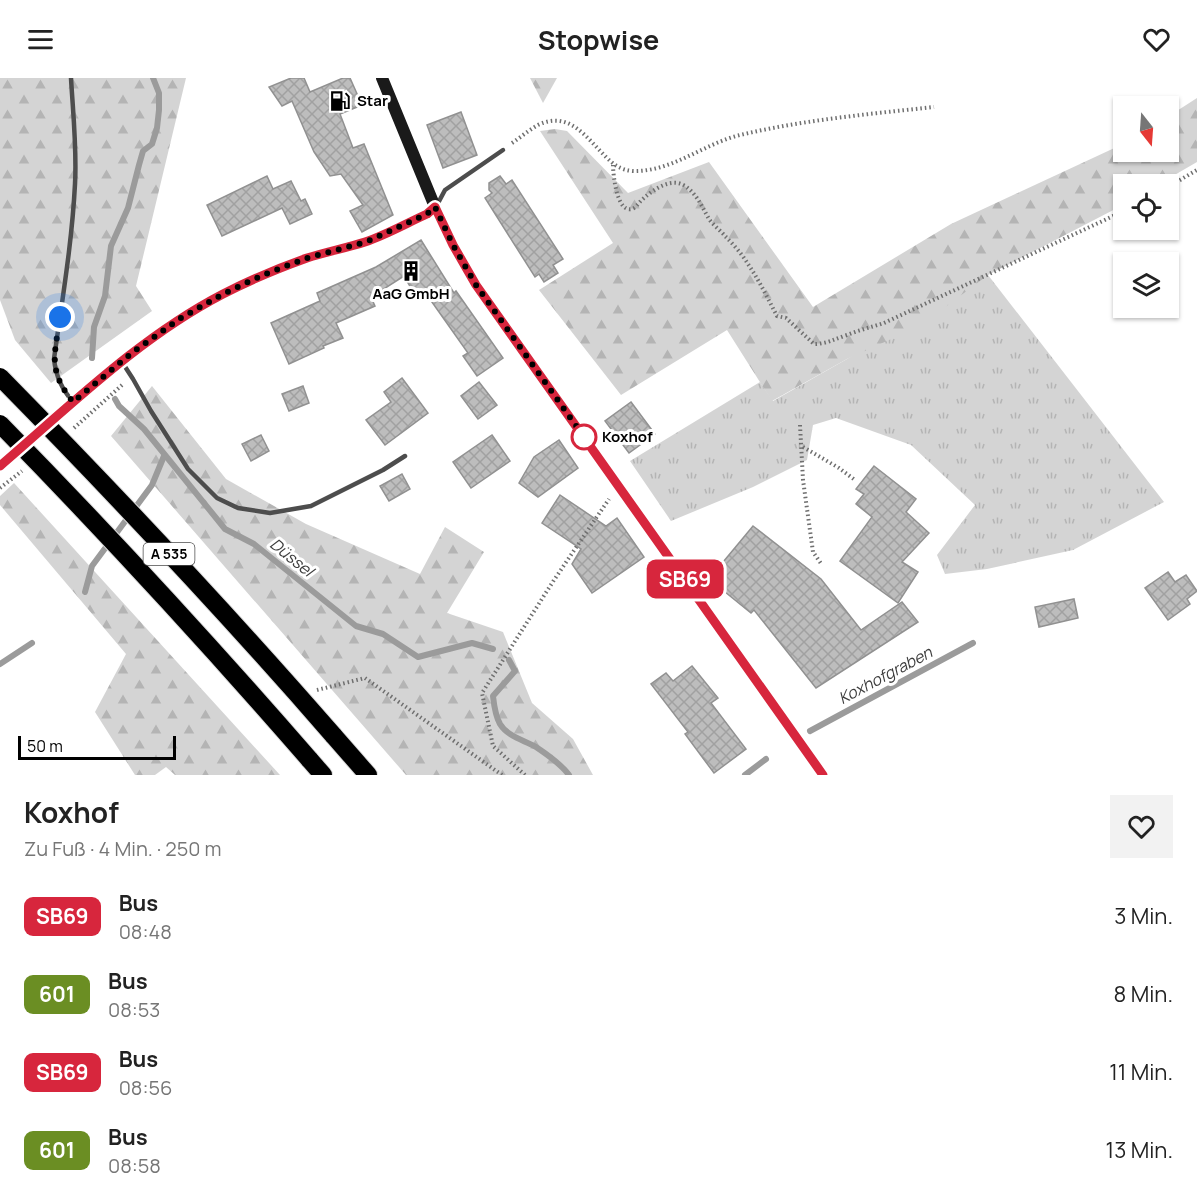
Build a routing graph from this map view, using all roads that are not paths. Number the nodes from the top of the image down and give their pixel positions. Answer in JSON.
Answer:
{"nodes":[{"id":1,"x":71,"y":78,"type":"edge"},
{"id":2,"x":382,"y":78,"type":"edge"},
{"id":3,"x":503,"y":150,"type":"road end"},
{"id":4,"x":435,"y":207,"type":"junction"},
{"id":5,"x":122,"y":362,"type":"junction"},
{"id":6,"x":0,"y":376,"type":"edge"},
{"id":7,"x":73,"y":402,"type":"junction"},
{"id":8,"x":0,"y":424,"type":"edge"},
{"id":9,"x":405,"y":456,"type":"dead end"},
{"id":10,"x":0,"y":466,"type":"edge"},
{"id":11,"x":323,"y":775,"type":"edge"},
{"id":12,"x":368,"y":775,"type":"edge"},
{"id":13,"x":823,"y":775,"type":"edge"}],
"edges":[{"from":1,"to":7,"type":"lane"},
{"from":2,"to":4,"type":"main road"},
{"from":3,"to":4,"type":"lane"},
{"from":4,"to":5,"type":"street"},
{"from":4,"to":13,"type":"main road"},
{"from":5,"to":7,"type":"street"},
{"from":5,"to":9,"type":"lane"},
{"from":6,"to":12,"type":"highway","number":"A 535","bridge":true},
{"from":7,"to":10,"type":"street"},
{"from":8,"to":11,"type":"highway","number":"A 535","bridge":true}]}
